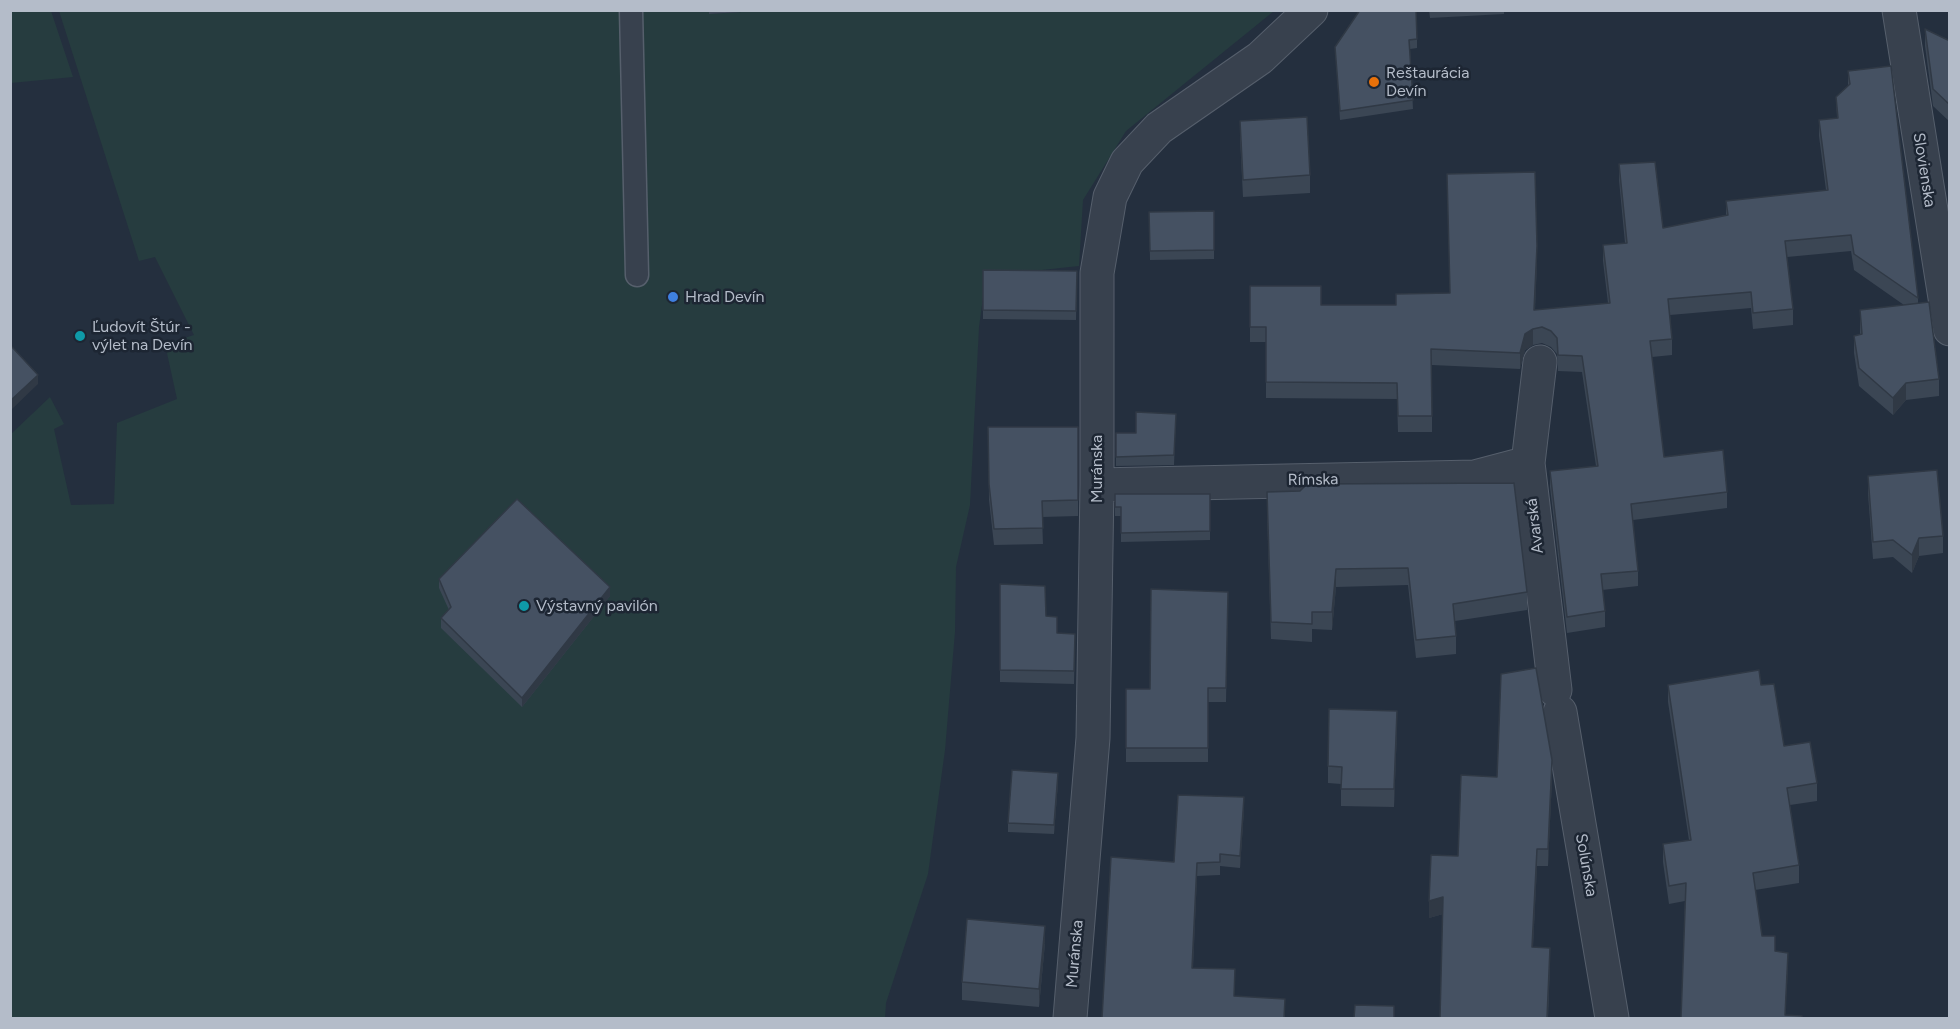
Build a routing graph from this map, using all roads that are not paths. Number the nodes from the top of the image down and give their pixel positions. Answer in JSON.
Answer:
{"nodes":[{"id":1,"x":631,"y":10,"type":"edge"},
{"id":2,"x":1311,"y":10,"type":"edge"},
{"id":3,"x":1899,"y":10,"type":"edge"},
{"id":4,"x":637,"y":275,"type":"dead end"},
{"id":5,"x":1950,"y":329,"type":"edge"},
{"id":6,"x":1540,"y":362,"type":"dead end"},
{"id":7,"x":1528,"y":463,"type":"junction"},
{"id":8,"x":1097,"y":486,"type":"junction"},
{"id":9,"x":1558,"y":701,"type":"joint"},
{"id":10,"x":1070,"y":1018,"type":"edge"},
{"id":11,"x":1612,"y":1018,"type":"edge"}],
"edges":[{"from":1,"to":4,"type":"lane"},
{"from":2,"to":8,"type":"street","name":"Muránska"},
{"from":3,"to":5,"type":"street","name":"Slovienska"},
{"from":6,"to":7,"type":"street","name":"Avarská"},
{"from":7,"to":8,"type":"street","name":"Rímska"},
{"from":7,"to":9,"type":"street","name":"Avarská"},
{"from":8,"to":10,"type":"street","name":"Muránska"},
{"from":9,"to":11,"type":"street","name":"Solúnska"}]}
